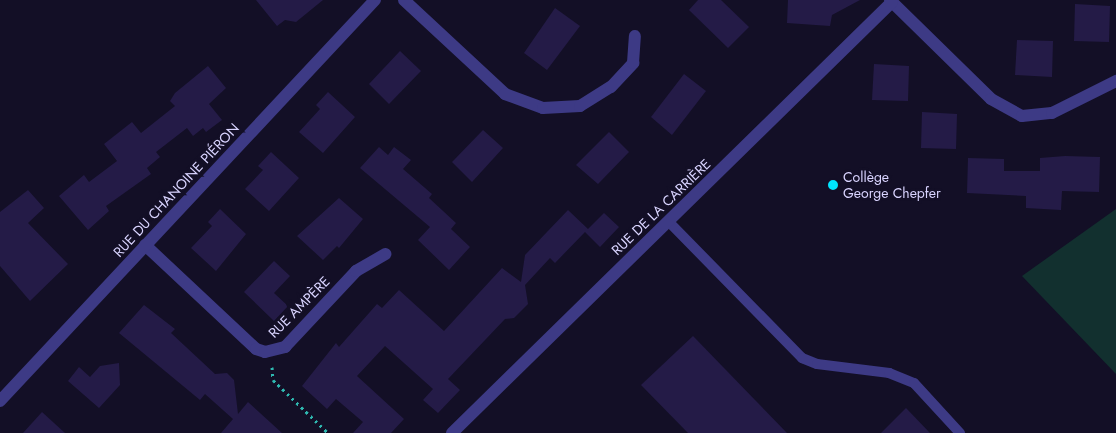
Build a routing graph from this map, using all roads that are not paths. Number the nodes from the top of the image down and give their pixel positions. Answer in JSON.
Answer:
{"nodes":[{"id":1,"x":375,"y":0,"type":"edge"},
{"id":2,"x":404,"y":0,"type":"edge"},
{"id":3,"x":891,"y":1,"type":"edge"},
{"id":4,"x":635,"y":36,"type":"dead end"},
{"id":5,"x":1116,"y":81,"type":"edge"},
{"id":6,"x":668,"y":221,"type":"junction"},
{"id":7,"x":145,"y":245,"type":"junction"},
{"id":8,"x":386,"y":254,"type":"dead end"},
{"id":9,"x":0,"y":401,"type":"edge"},
{"id":10,"x":452,"y":433,"type":"edge"},
{"id":11,"x":960,"y":433,"type":"edge"}],
"edges":[{"from":1,"to":7,"type":"street","name":"RUE DU CHANOINE PIÉRON"},
{"from":2,"to":4,"type":"street"},
{"from":3,"to":5,"type":"street"},
{"from":3,"to":6,"type":"street","name":"RUE DE LA CARRIÈRE"},
{"from":6,"to":10,"type":"street","name":"RUE DE LA CARRIÈRE"},
{"from":6,"to":11,"type":"lane"},
{"from":7,"to":8,"type":"street","name":"RUE AMPÈRE"},
{"from":7,"to":9,"type":"street","name":"RUE DU CHANOINE PIÉRON"}]}
